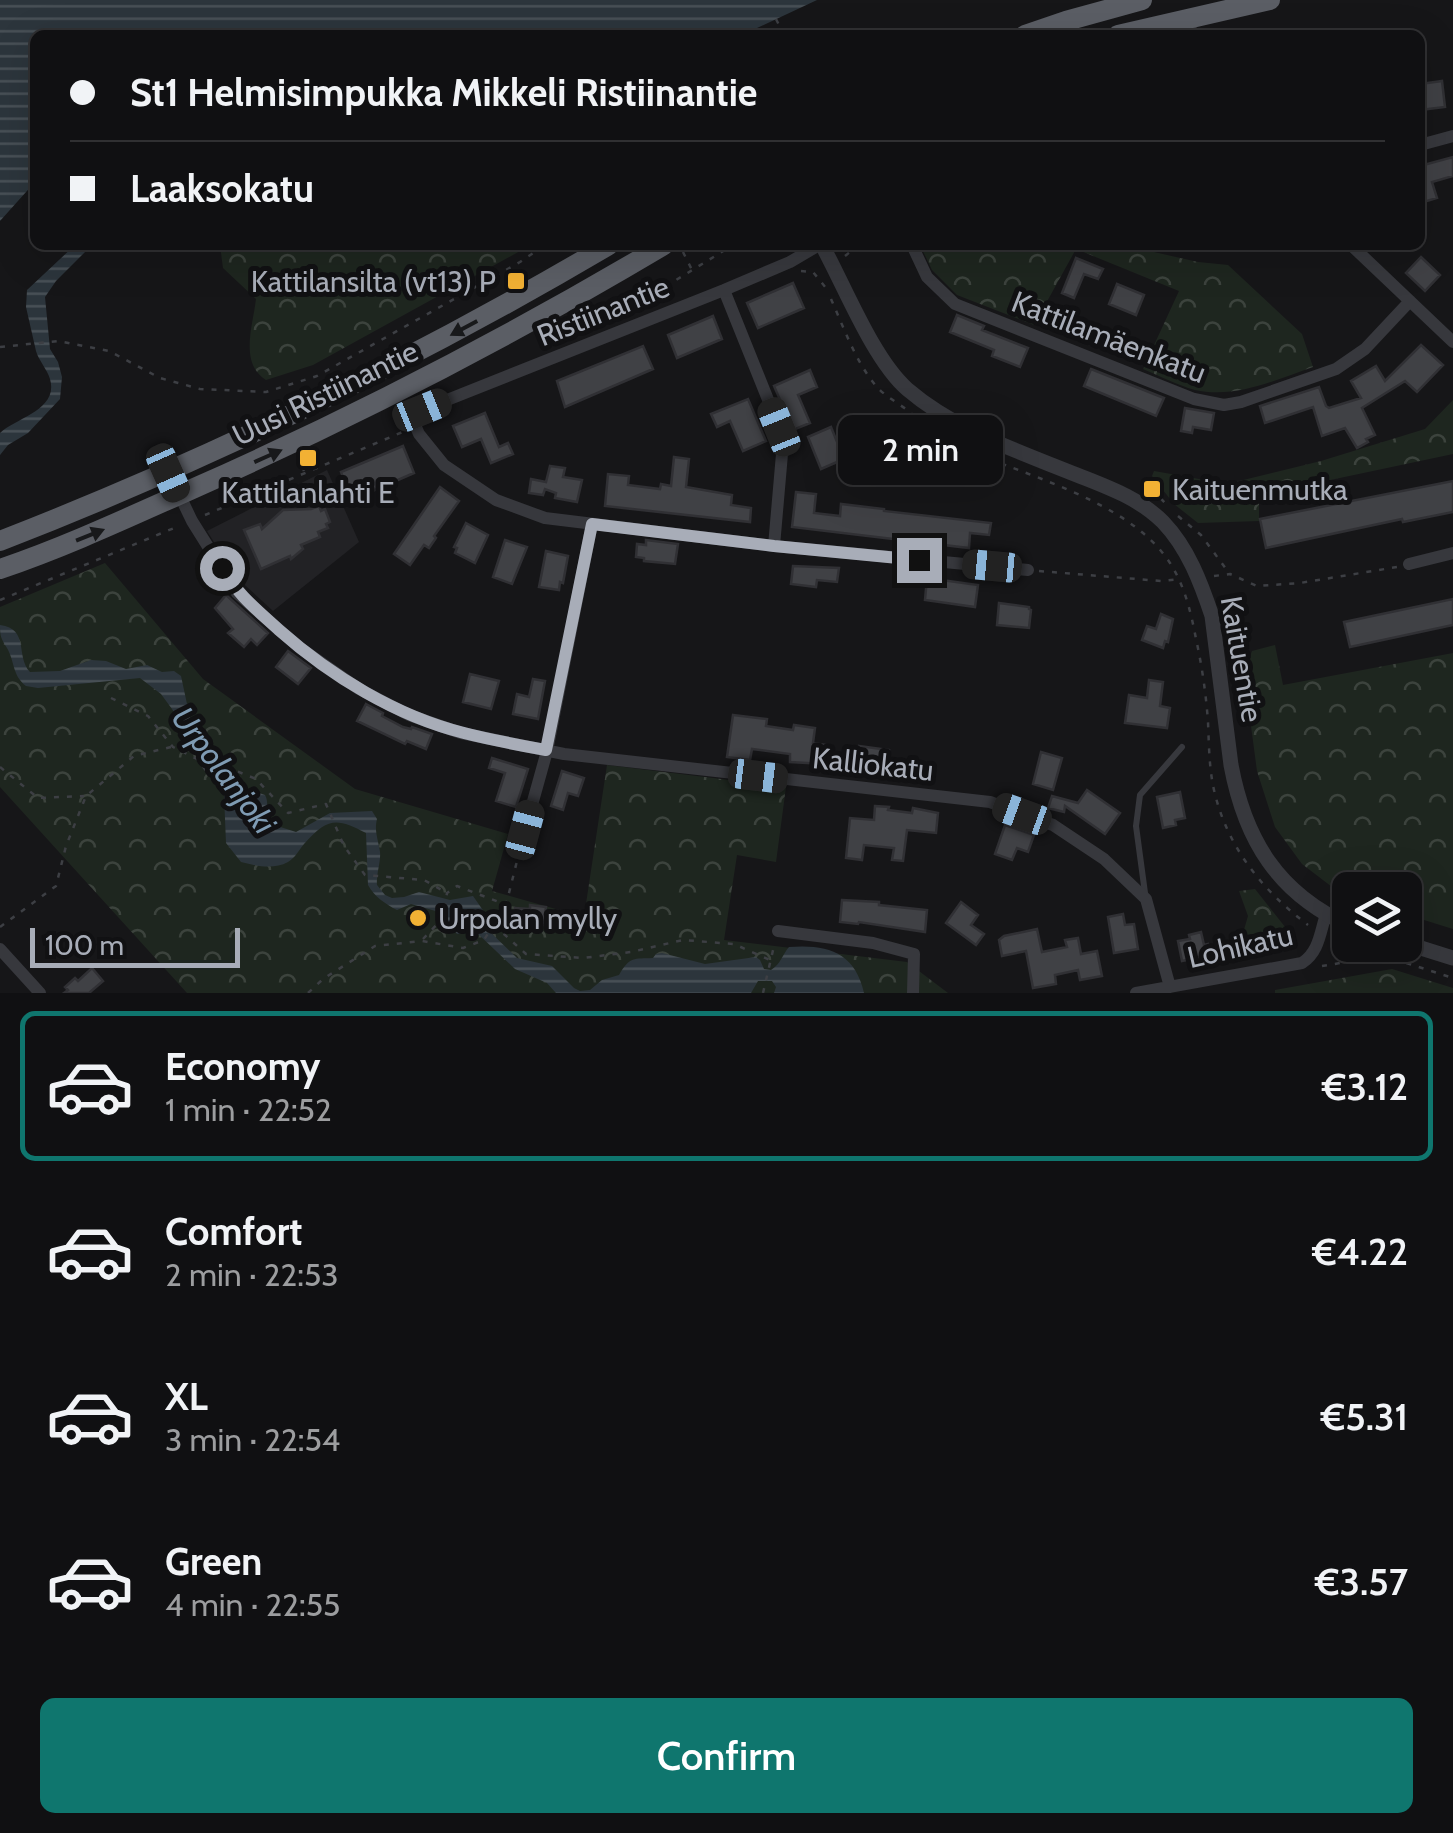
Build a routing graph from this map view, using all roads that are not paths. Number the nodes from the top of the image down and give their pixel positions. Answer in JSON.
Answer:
{"nodes":[{"id":1,"x":1142,"y":0,"type":"edge"},
{"id":2,"x":1270,"y":0,"type":"edge"},
{"id":3,"x":1039,"y":30,"type":"edge"},
{"id":4,"x":1140,"y":30,"type":"edge"},
{"id":5,"x":1453,"y":136,"type":"edge"},
{"id":6,"x":1425,"y":144,"type":"edge"},
{"id":7,"x":600,"y":250,"type":"edge"},
{"id":8,"x":671,"y":250,"type":"edge"},
{"id":9,"x":812,"y":250,"type":"edge"},
{"id":10,"x":824,"y":250,"type":"edge"},
{"id":11,"x":914,"y":250,"type":"edge"},
{"id":12,"x":1356,"y":250,"type":"edge"},
{"id":13,"x":724,"y":290,"type":"junction"},
{"id":14,"x":1410,"y":301,"type":"junction"},
{"id":15,"x":1453,"y":342,"type":"edge"},
{"id":16,"x":168,"y":473,"type":"junction"},
{"id":17,"x":179,"y":496,"type":"junction"},
{"id":18,"x":592,"y":524,"type":"junction"},
{"id":19,"x":0,"y":541,"type":"edge"},
{"id":20,"x":774,"y":546,"type":"junction"},
{"id":21,"x":1453,"y":553,"type":"edge"},
{"id":22,"x":1409,"y":564,"type":"road end"},
{"id":23,"x":0,"y":569,"type":"edge"},
{"id":24,"x":1028,"y":570,"type":"road end"},
{"id":25,"x":1182,"y":747,"type":"dead end"},
{"id":26,"x":546,"y":750,"type":"junction"},
{"id":27,"x":525,"y":830,"type":"road end"},
{"id":28,"x":1146,"y":899,"type":"junction"},
{"id":29,"x":1326,"y":914,"type":"junction"},
{"id":30,"x":1332,"y":917,"type":"edge"},
{"id":31,"x":778,"y":932,"type":"road end"},
{"id":32,"x":1422,"y":948,"type":"edge"},
{"id":33,"x":0,"y":949,"type":"edge"},
{"id":34,"x":1453,"y":958,"type":"edge"},
{"id":35,"x":1170,"y":987,"type":"junction"},
{"id":36,"x":40,"y":993,"type":"edge"},
{"id":37,"x":913,"y":993,"type":"edge"},
{"id":38,"x":1136,"y":993,"type":"edge"}],
"edges":[{"from":1,"to":3,"type":"highway"},
{"from":2,"to":4,"type":"highway"},
{"from":5,"to":6,"type":"street"},
{"from":7,"to":16,"type":"highway","name":"Uusi Ristiinantie","one_way":true},
{"from":17,"to":8,"type":"highway","name":"Uusi Ristiinantie","one_way":true},
{"from":9,"to":13,"type":"street","name":"Ristiinantie"},
{"from":10,"to":29,"type":"street","name":"Kaituentie"},
{"from":11,"to":14,"type":"street","name":"Kattilamäenkatu"},
{"from":12,"to":14,"type":"street"},
{"from":13,"to":18,"type":"street","name":"Ristiinantie"},
{"from":13,"to":20,"type":"street"},
{"from":14,"to":15,"type":"street"},
{"from":16,"to":17,"type":"street","name":"Kalliokatu"},
{"from":16,"to":19,"type":"highway","name":"Uusi Ristiinantie"},
{"from":23,"to":17,"type":"highway","name":"Uusi Ristiinantie","one_way":true},
{"from":17,"to":26,"type":"street","name":"Kalliokatu"},
{"from":18,"to":20,"type":"street"},
{"from":18,"to":26,"type":"street"},
{"from":20,"to":24,"type":"street"},
{"from":21,"to":22,"type":"street"},
{"from":25,"to":28,"type":"lane"},
{"from":26,"to":27,"type":"street"},
{"from":26,"to":28,"type":"street","name":"Kalliokatu"},
{"from":28,"to":35,"type":"street"},
{"from":29,"to":30,"type":"street","name":"Kaituentie"},
{"from":29,"to":35,"type":"street","name":"Lohikatu"},
{"from":31,"to":37,"type":"street"},
{"from":32,"to":34,"type":"street"},
{"from":33,"to":36,"type":"street"},
{"from":35,"to":38,"type":"street","name":"Lohikatu"}]}
